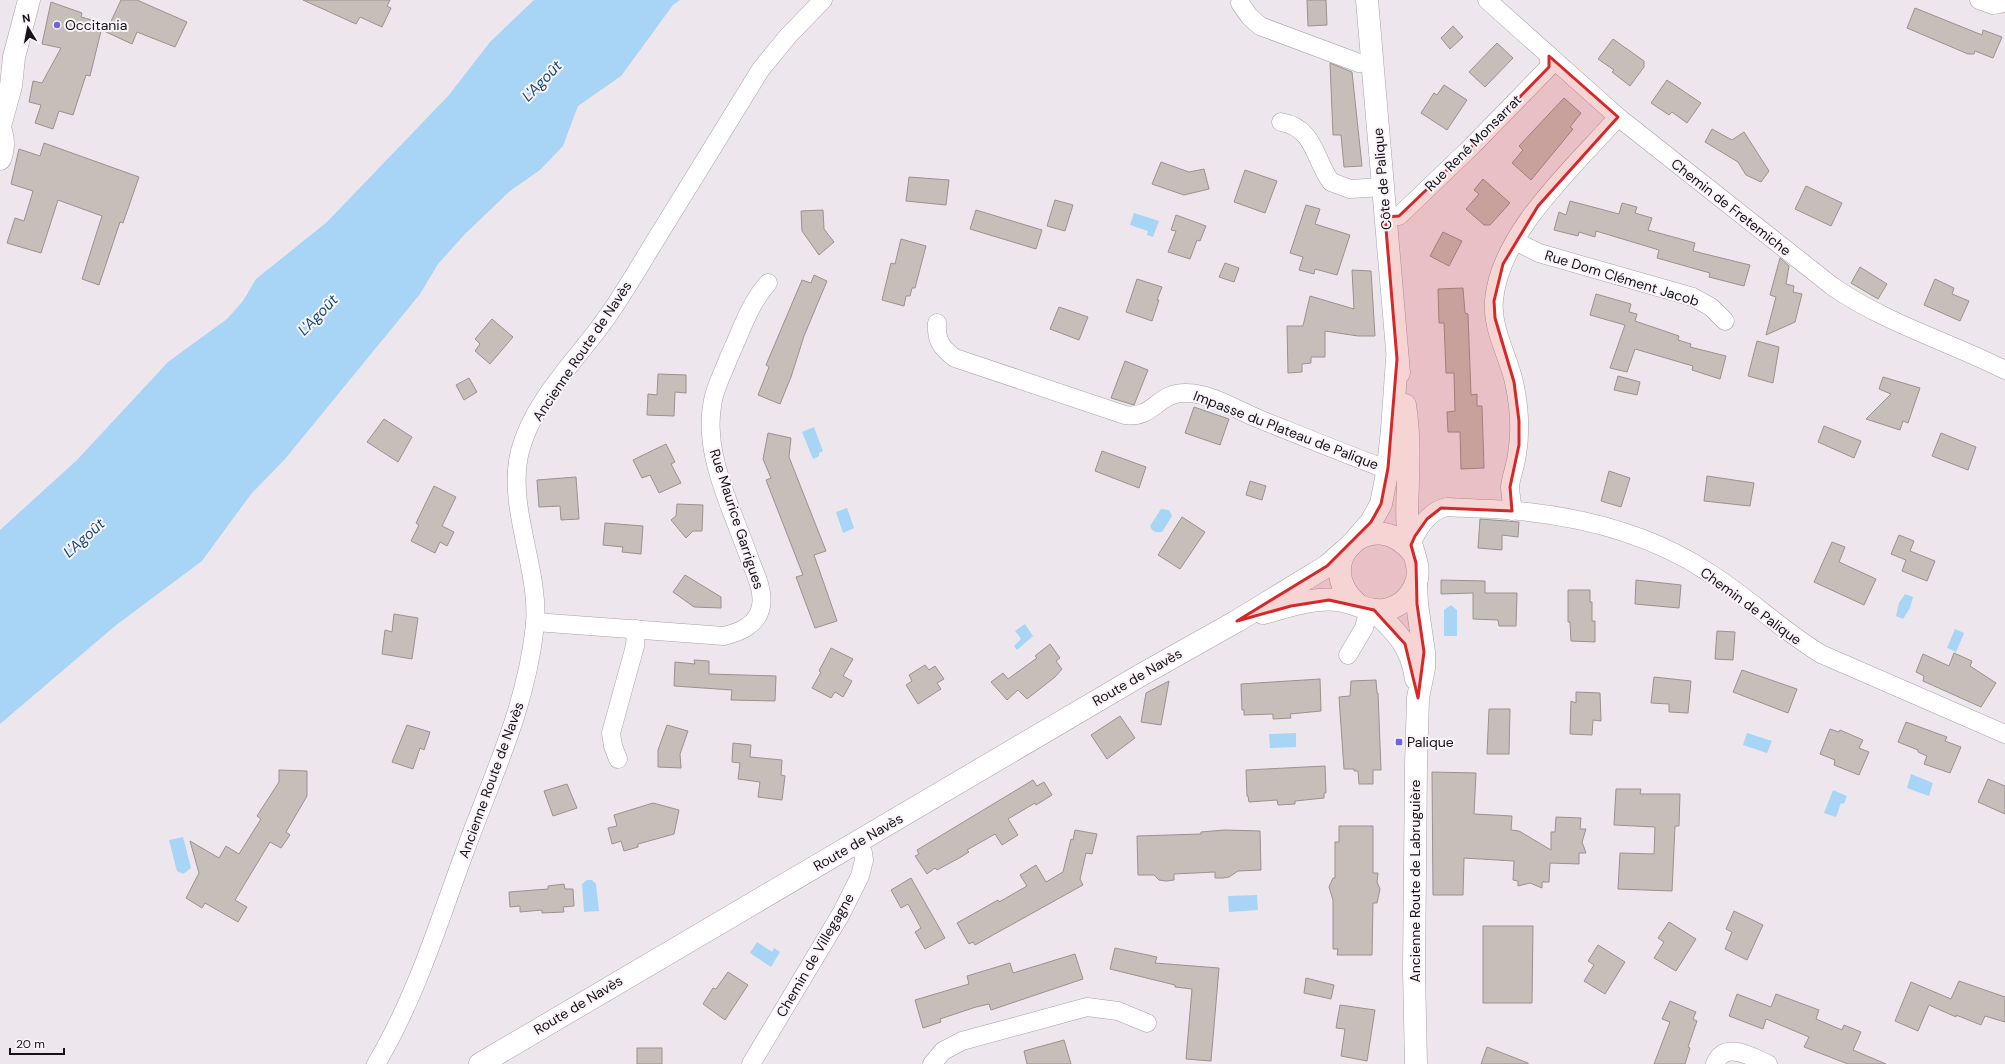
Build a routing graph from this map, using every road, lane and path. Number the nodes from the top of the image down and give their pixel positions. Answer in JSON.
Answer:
{"nodes":[{"id":1,"x":28,"y":0,"type":"edge"},
{"id":2,"x":822,"y":0,"type":"edge"},
{"id":3,"x":1367,"y":0,"type":"edge"},
{"id":4,"x":1487,"y":0,"type":"edge"},
{"id":5,"x":1979,"y":0,"type":"edge"},
{"id":6,"x":1240,"y":3,"type":"dead end"},
{"id":7,"x":2005,"y":3,"type":"edge"},
{"id":8,"x":1549,"y":56,"type":"junction"},
{"id":9,"x":14,"y":57,"type":"junction"},
{"id":10,"x":1372,"y":62,"type":"junction"},
{"id":11,"x":0,"y":76,"type":"edge"},
{"id":12,"x":1618,"y":117,"type":"junction"},
{"id":13,"x":1282,"y":122,"type":"dead end"},
{"id":14,"x":0,"y":127,"type":"edge"},
{"id":15,"x":0,"y":159,"type":"edge"},
{"id":16,"x":1383,"y":187,"type":"junction"},
{"id":17,"x":1392,"y":216,"type":"junction"},
{"id":18,"x":1515,"y":241,"type":"junction"},
{"id":19,"x":768,"y":283,"type":"dead end"},
{"id":20,"x":1725,"y":320,"type":"dead end"},
{"id":21,"x":936,"y":323,"type":"dead end"},
{"id":22,"x":1397,"y":359,"type":"junction"},
{"id":23,"x":2005,"y":370,"type":"edge"},
{"id":24,"x":1388,"y":468,"type":"junction"},
{"id":25,"x":1512,"y":511,"type":"junction"},
{"id":26,"x":1350,"y":545,"type":"junction"},
{"id":27,"x":1412,"y":549,"type":"junction"},
{"id":28,"x":1416,"y":583,"type":"junction"},
{"id":29,"x":1366,"y":608,"type":"junction"},
{"id":30,"x":1237,"y":621,"type":"junction"},
{"id":31,"x":535,"y":622,"type":"junction"},
{"id":32,"x":636,"y":630,"type":"junction"},
{"id":33,"x":1348,"y":655,"type":"dead end"},
{"id":34,"x":1418,"y":698,"type":"junction"},
{"id":35,"x":2005,"y":734,"type":"edge"},
{"id":36,"x":618,"y":759,"type":"dead end"},
{"id":37,"x":857,"y":843,"type":"junction"},
{"id":38,"x":1147,"y":1022,"type":"dead end"},
{"id":39,"x":1418,"y":1061,"type":"edge"},
{"id":40,"x":376,"y":1064,"type":"edge"},
{"id":41,"x":480,"y":1064,"type":"edge"},
{"id":42,"x":751,"y":1064,"type":"edge"},
{"id":43,"x":932,"y":1064,"type":"edge"},
{"id":44,"x":1715,"y":1064,"type":"edge"},
{"id":45,"x":1768,"y":1064,"type":"edge"}],
"edges":[{"from":1,"to":9,"type":"main road"},
{"from":2,"to":31,"type":"street","name":"Ancienne Route de Navès"},
{"from":3,"to":10,"type":"main road","name":"Côte de Palique"},
{"from":4,"to":8,"type":"street","name":"Chemin de Fretemiche"},
{"from":5,"to":7,"type":"street"},
{"from":6,"to":10,"type":"street"},
{"from":8,"to":12,"type":"street","name":"Chemin de Fretemiche"},
{"from":8,"to":17,"type":"street","name":"Rue René Monsarrat"},
{"from":9,"to":11,"type":"main road"},
{"from":9,"to":14,"type":"main road"},
{"from":10,"to":16,"type":"main road","name":"Côte de Palique"},
{"from":12,"to":18,"type":"street"},
{"from":12,"to":23,"type":"street","name":"Chemin de Fretemiche"},
{"from":13,"to":16,"type":"street"},
{"from":14,"to":15,"type":"main road"},
{"from":16,"to":17,"type":"main road","name":"Côte de Palique"},
{"from":17,"to":22,"type":"main road","name":"Côte de Palique"},
{"from":18,"to":20,"type":"street","name":"Rue Dom Clément Jacob"},
{"from":18,"to":25,"type":"street"},
{"from":19,"to":32,"type":"street","name":"Rue Maurice Garrigues"},
{"from":21,"to":24,"type":"street","name":"Impasse du Plateau de Palique"},
{"from":22,"to":24,"type":"main road"},
{"from":22,"to":27,"type":"main road"},
{"from":24,"to":26,"type":"main road"},
{"from":25,"to":27,"type":"street","name":"Chemin de Palique"},
{"from":25,"to":35,"type":"street","name":"Chemin de Palique"},
{"from":26,"to":27,"type":"main road"},
{"from":26,"to":29,"type":"main road"},
{"from":26,"to":30,"type":"main road"},
{"from":27,"to":28,"type":"main road"},
{"from":28,"to":29,"type":"main road"},
{"from":28,"to":34,"type":"main road"},
{"from":29,"to":30,"type":"main road"},
{"from":29,"to":33,"type":"street"},
{"from":29,"to":34,"type":"main road"},
{"from":30,"to":37,"type":"main road","name":"Route de Navès"},
{"from":31,"to":32,"type":"street","name":"Rue Maurice Garrigues"},
{"from":31,"to":40,"type":"street","name":"Ancienne Route de Navès"},
{"from":32,"to":36,"type":"street"},
{"from":34,"to":39,"type":"main road","name":"Ancienne Route de Labruguière"},
{"from":37,"to":41,"type":"main road","name":"Route de Navès"},
{"from":37,"to":42,"type":"street","name":"Chemin de Villegagne"},
{"from":38,"to":43,"type":"street"},
{"from":44,"to":45,"type":"street"}]}
